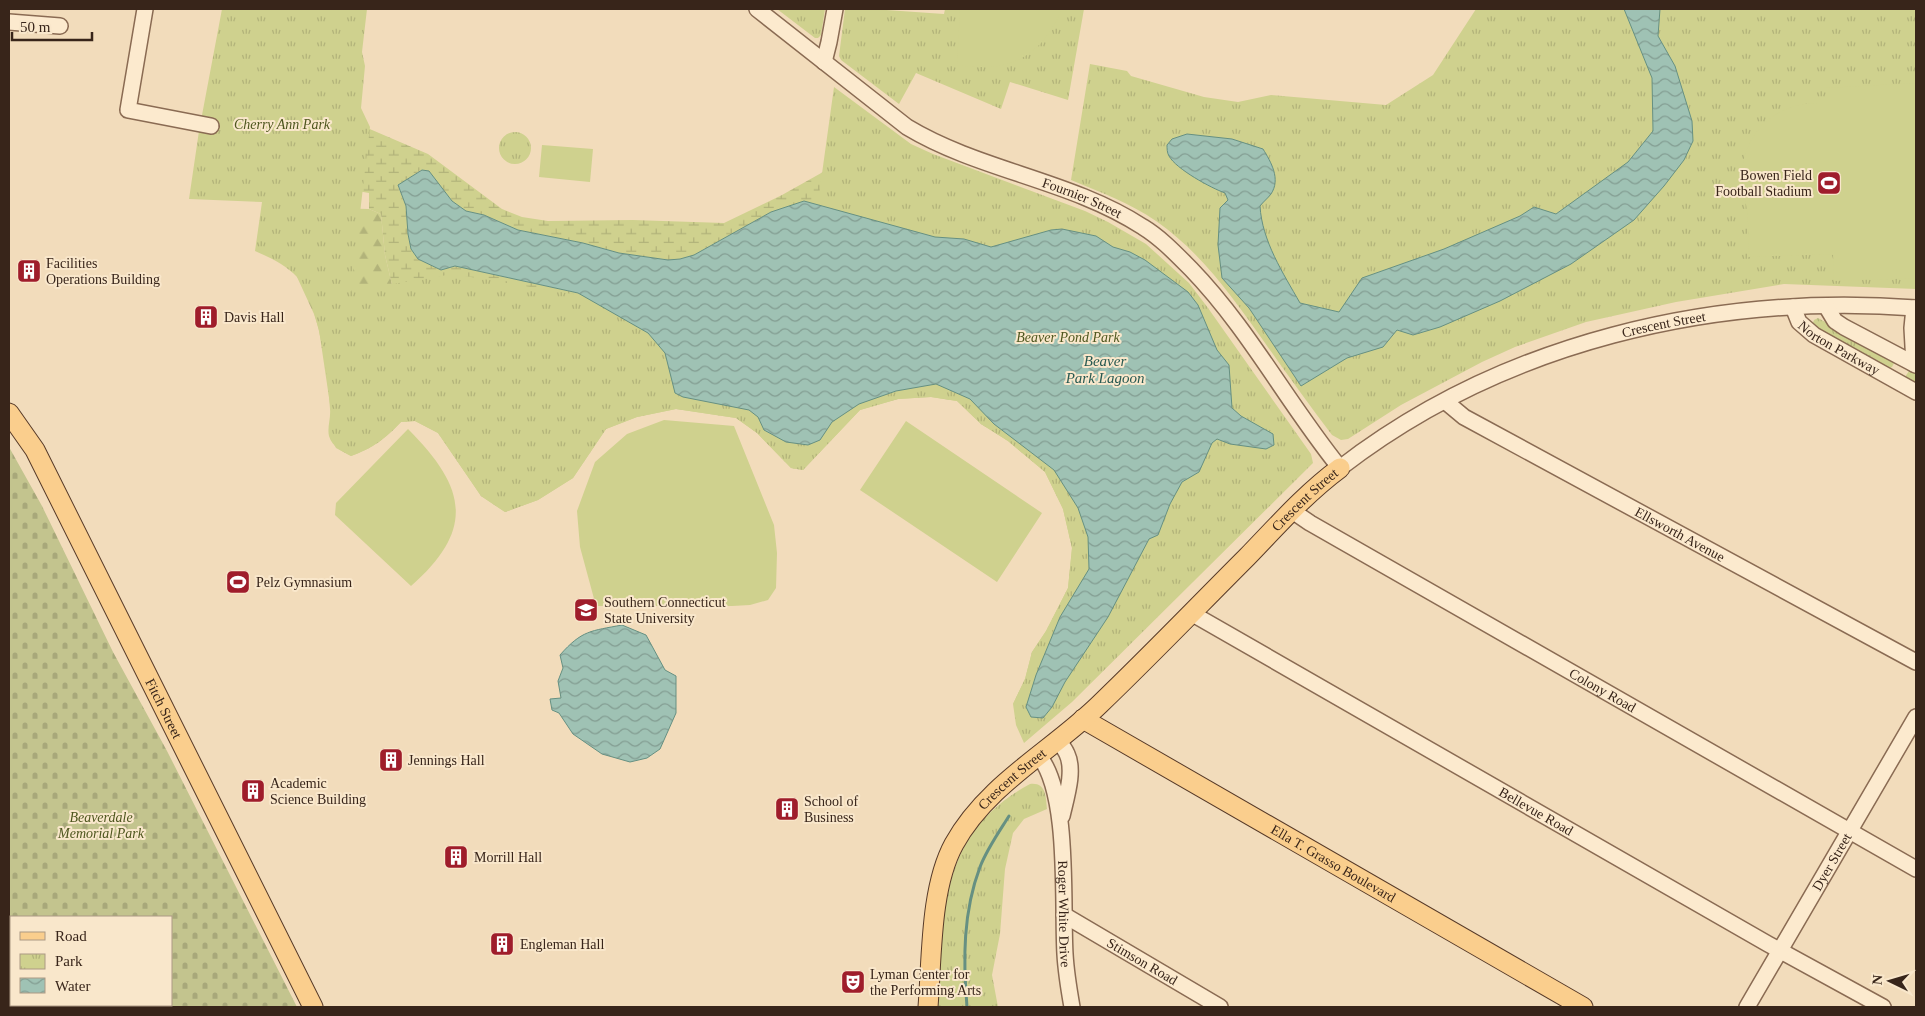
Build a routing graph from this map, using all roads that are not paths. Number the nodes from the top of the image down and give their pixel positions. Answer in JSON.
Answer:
{"nodes":[{"id":1,"x":145,"y":9,"type":"edge"},
{"id":2,"x":757,"y":9,"type":"edge"},
{"id":3,"x":835,"y":9,"type":"edge"},
{"id":4,"x":9,"y":22,"type":"edge"},
{"id":5,"x":60,"y":26,"type":"dead end"},
{"id":6,"x":824,"y":62,"type":"junction"},
{"id":7,"x":211,"y":126,"type":"dead end"},
{"id":8,"x":1826,"y":306,"type":"junction"},
{"id":9,"x":1793,"y":307,"type":"junction"},
{"id":10,"x":1915,"y":308,"type":"edge"},
{"id":11,"x":1911,"y":363,"type":"edge"},
{"id":12,"x":1894,"y":379,"type":"junction"},
{"id":13,"x":1916,"y":392,"type":"edge"},
{"id":14,"x":1446,"y":402,"type":"junction"},
{"id":15,"x":9,"y":413,"type":"edge"},
{"id":16,"x":1340,"y":468,"type":"junction"},
{"id":17,"x":1291,"y":510,"type":"junction"},
{"id":18,"x":1191,"y":613,"type":"junction"},
{"id":19,"x":1916,"y":662,"type":"edge"},
{"id":20,"x":1916,"y":716,"type":"edge"},
{"id":21,"x":1083,"y":719,"type":"junction"},
{"id":22,"x":1058,"y":740,"type":"junction"},
{"id":23,"x":1039,"y":756,"type":"junction"},
{"id":24,"x":1060,"y":822,"type":"junction"},
{"id":25,"x":1849,"y":832,"type":"junction"},
{"id":26,"x":1916,"y":869,"type":"edge"},
{"id":27,"x":1064,"y":915,"type":"junction"},
{"id":28,"x":1780,"y":951,"type":"junction"},
{"id":29,"x":313,"y":1007,"type":"edge"},
{"id":30,"x":928,"y":1007,"type":"edge"},
{"id":31,"x":1072,"y":1007,"type":"edge"},
{"id":32,"x":1220,"y":1007,"type":"edge"},
{"id":33,"x":1583,"y":1007,"type":"edge"},
{"id":34,"x":1747,"y":1007,"type":"edge"},
{"id":35,"x":1883,"y":1007,"type":"edge"}],
"edges":[{"from":1,"to":7,"type":"street"},
{"from":2,"to":6,"type":"street","name":"Fournier Street"},
{"from":3,"to":6,"type":"street"},
{"from":4,"to":5,"type":"street"},
{"from":6,"to":16,"type":"street","name":"Fournier Street"},
{"from":8,"to":9,"type":"street","name":"Crescent Street"},
{"from":8,"to":10,"type":"street","name":"Crescent Street"},
{"from":8,"to":11,"type":"street","name":"Norton Parkway"},
{"from":9,"to":12,"type":"street","name":"Norton Parkway"},
{"from":9,"to":14,"type":"street","name":"Crescent Street"},
{"from":10,"to":11,"type":"street","name":"Norton Parkway"},
{"from":11,"to":12,"type":"street","name":"Norton Parkway"},
{"from":12,"to":13,"type":"street","name":"Norton Parkway"},
{"from":14,"to":16,"type":"street","name":"Crescent Street"},
{"from":14,"to":19,"type":"street","name":"Ellsworth Avenue"},
{"from":15,"to":29,"type":"main road","name":"Fitch Street"},
{"from":16,"to":17,"type":"main road","name":"Crescent Street"},
{"from":17,"to":18,"type":"main road","name":"Crescent Street"},
{"from":17,"to":25,"type":"street","name":"Colony Road"},
{"from":18,"to":21,"type":"main road","name":"Crescent Street"},
{"from":18,"to":28,"type":"street","name":"Bellevue Road"},
{"from":20,"to":25,"type":"street","name":"Dyer Street"},
{"from":21,"to":22,"type":"main road","name":"Crescent Street"},
{"from":21,"to":33,"type":"main road","name":"Ella T. Grasso Boulevard"},
{"from":22,"to":23,"type":"main road","name":"Crescent Street"},
{"from":22,"to":24,"type":"street","name":"Roger White Drive"},
{"from":23,"to":24,"type":"street","name":"Roger White Drive"},
{"from":23,"to":30,"type":"main road","name":"Crescent Street"},
{"from":24,"to":27,"type":"street","name":"Roger White Drive"},
{"from":25,"to":26,"type":"street","name":"Colony Road"},
{"from":25,"to":28,"type":"street","name":"Dyer Street"},
{"from":27,"to":31,"type":"street","name":"Roger White Drive"},
{"from":27,"to":32,"type":"street","name":"Stimson Road"},
{"from":28,"to":34,"type":"street","name":"Dyer Street"},
{"from":28,"to":35,"type":"street","name":"Bellevue Road"}]}
